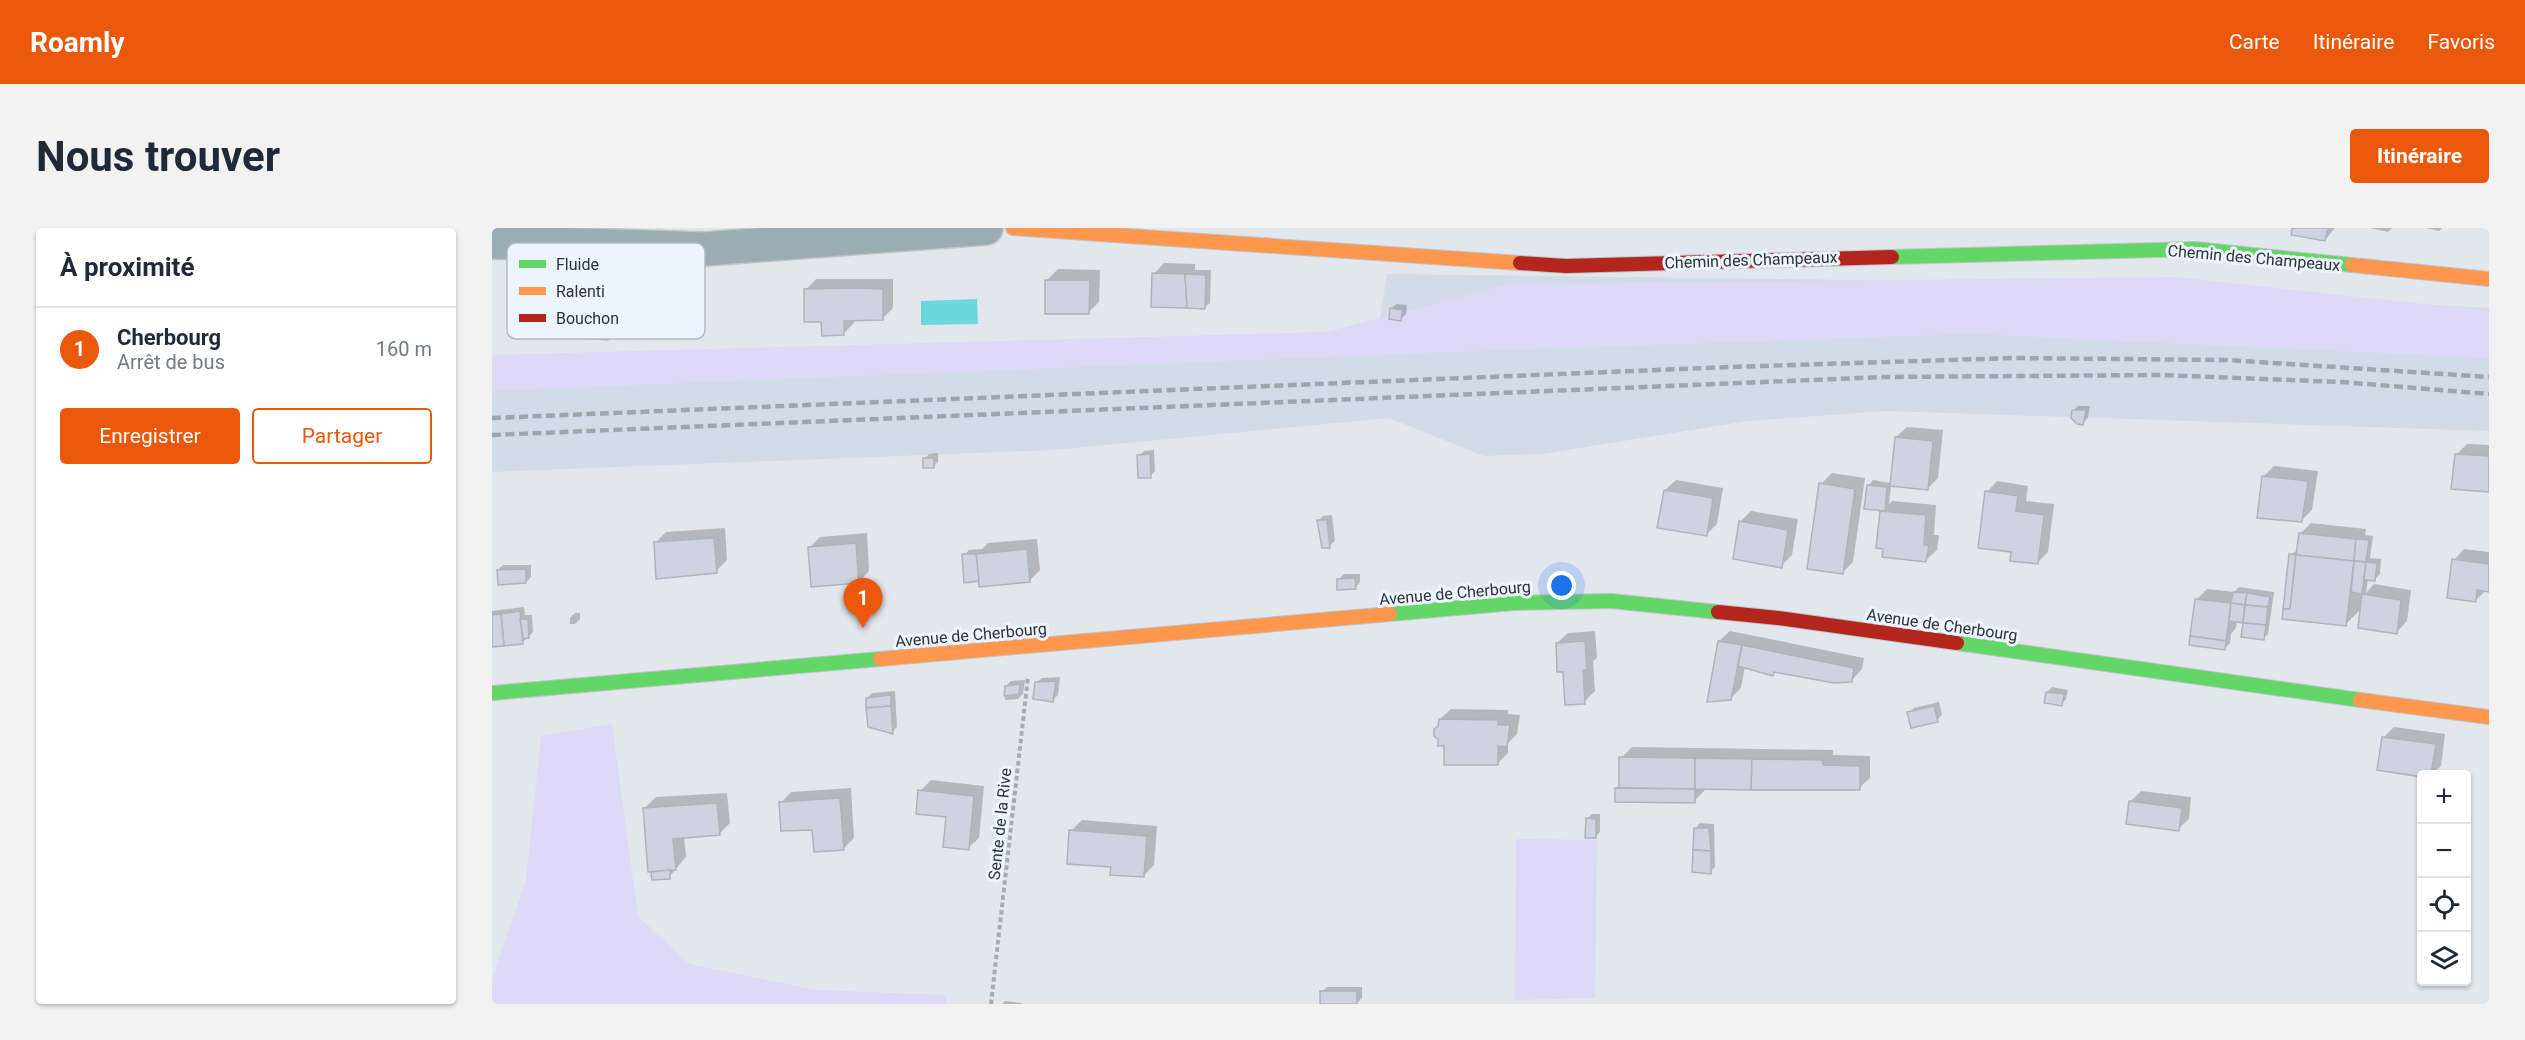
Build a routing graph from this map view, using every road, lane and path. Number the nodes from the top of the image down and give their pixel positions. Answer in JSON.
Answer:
{"nodes":[{"id":1,"x":986,"y":228,"type":"edge"},
{"id":2,"x":1013,"y":228,"type":"edge"},
{"id":3,"x":492,"y":242,"type":"edge"},
{"id":4,"x":522,"y":243,"type":"edge"},
{"id":5,"x":705,"y":249,"type":"edge"},
{"id":6,"x":2489,"y":279,"type":"edge"},
{"id":7,"x":1032,"y":647,"type":"junction"},
{"id":8,"x":492,"y":693,"type":"edge"},
{"id":9,"x":2489,"y":717,"type":"edge"},
{"id":10,"x":991,"y":1004,"type":"edge"}],
"edges":[{"from":1,"to":5,"type":"street"},
{"from":2,"to":6,"type":"main road","name":"Chemin des Champeaux"},
{"from":3,"to":4,"type":"street"},
{"from":7,"to":8,"type":"main road","name":"Avenue de Cherbourg"},
{"from":7,"to":9,"type":"main road","name":"Avenue de Cherbourg"},
{"from":7,"to":10,"type":"path","name":"Sente de la Rive"}]}
